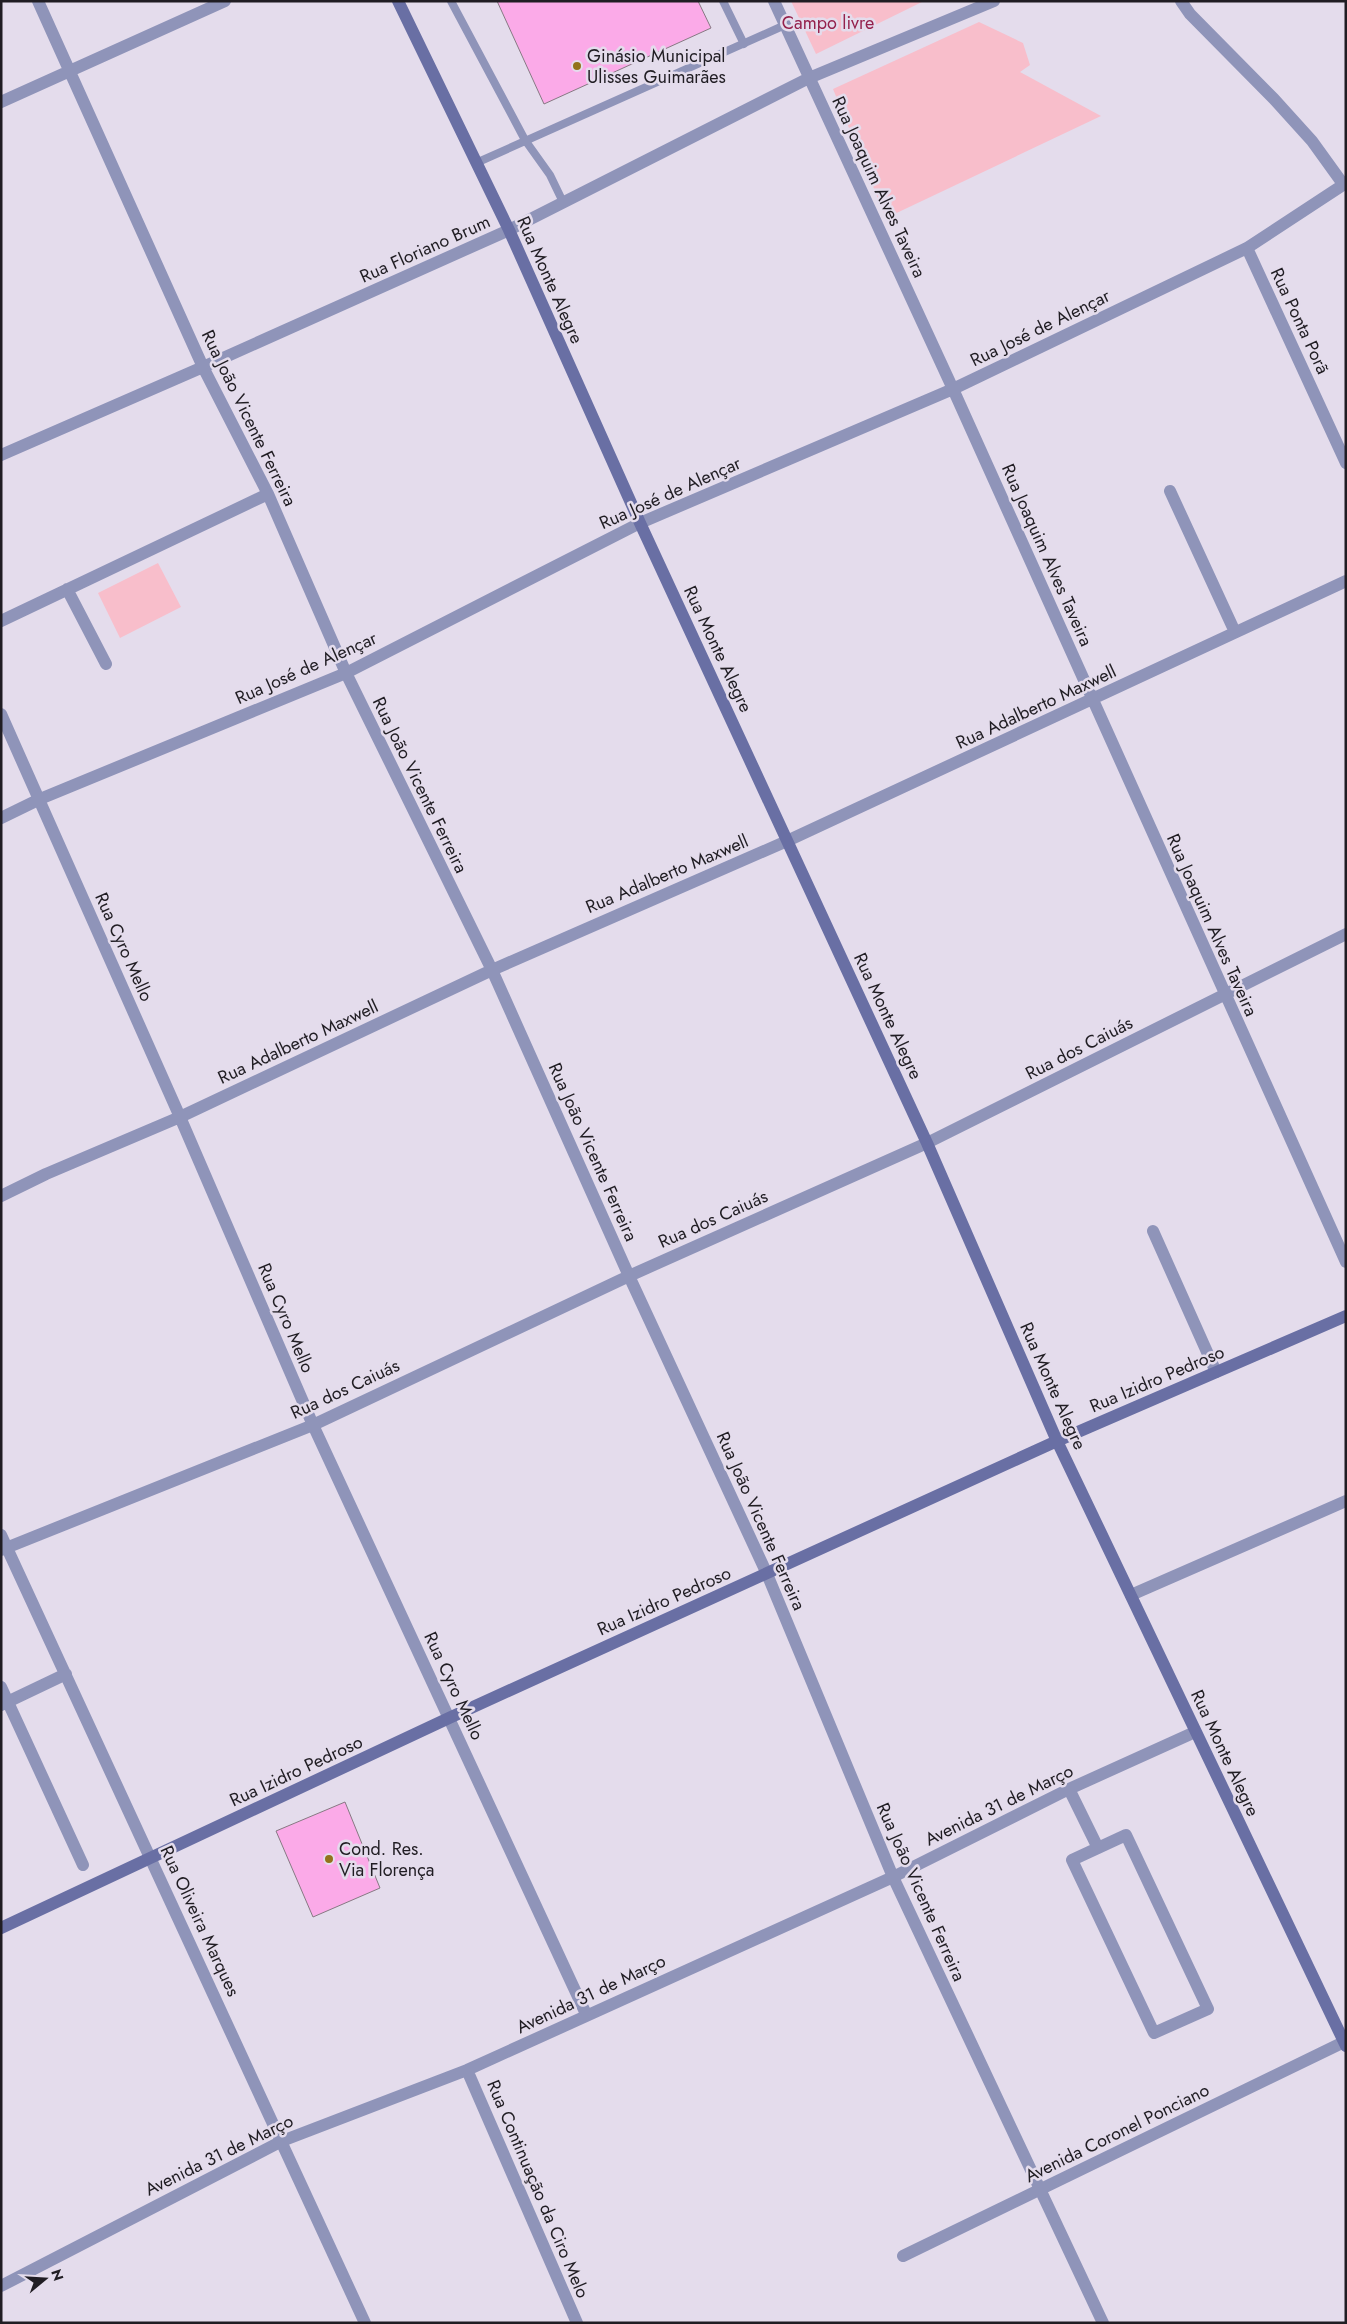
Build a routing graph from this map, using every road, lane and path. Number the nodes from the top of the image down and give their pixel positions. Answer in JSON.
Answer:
{"nodes":[{"id":1,"x":38,"y":1,"type":"edge"},
{"id":2,"x":225,"y":1,"type":"edge"},
{"id":3,"x":451,"y":1,"type":"edge"},
{"id":4,"x":723,"y":1,"type":"edge"},
{"id":5,"x":774,"y":1,"type":"edge"},
{"id":6,"x":994,"y":1,"type":"edge"},
{"id":7,"x":1181,"y":1,"type":"edge"},
{"id":8,"x":400,"y":2,"type":"edge"},
{"id":9,"x":785,"y":25,"type":"junction"},
{"id":10,"x":744,"y":44,"type":"junction"},
{"id":11,"x":70,"y":72,"type":"junction"},
{"id":12,"x":809,"y":78,"type":"junction"},
{"id":13,"x":1,"y":102,"type":"edge"},
{"id":14,"x":525,"y":140,"type":"junction"},
{"id":15,"x":476,"y":163,"type":"junction"},
{"id":16,"x":1345,"y":184,"type":"edge"},
{"id":17,"x":563,"y":202,"type":"junction"},
{"id":18,"x":509,"y":230,"type":"junction"},
{"id":19,"x":1247,"y":248,"type":"junction"},
{"id":20,"x":203,"y":367,"type":"junction"},
{"id":21,"x":953,"y":389,"type":"junction"},
{"id":22,"x":1,"y":454,"type":"edge"},
{"id":23,"x":1346,"y":463,"type":"edge"},
{"id":24,"x":1170,"y":491,"type":"dead end"},
{"id":25,"x":268,"y":494,"type":"junction"},
{"id":26,"x":640,"y":523,"type":"junction"},
{"id":27,"x":1346,"y":581,"type":"edge"},
{"id":28,"x":67,"y":589,"type":"junction"},
{"id":29,"x":1,"y":620,"type":"edge"},
{"id":30,"x":1235,"y":632,"type":"junction"},
{"id":31,"x":106,"y":664,"type":"dead end"},
{"id":32,"x":346,"y":673,"type":"junction"},
{"id":33,"x":1094,"y":700,"type":"junction"},
{"id":34,"x":1,"y":714,"type":"edge"},
{"id":35,"x":40,"y":799,"type":"junction"},
{"id":36,"x":1,"y":818,"type":"edge"},
{"id":37,"x":787,"y":841,"type":"junction"},
{"id":38,"x":1346,"y":934,"type":"edge"},
{"id":39,"x":492,"y":970,"type":"junction"},
{"id":40,"x":1224,"y":995,"type":"junction"},
{"id":41,"x":180,"y":1117,"type":"junction"},
{"id":42,"x":928,"y":1143,"type":"junction"},
{"id":43,"x":1,"y":1196,"type":"edge"},
{"id":44,"x":1152,"y":1231,"type":"dead end"},
{"id":45,"x":1346,"y":1262,"type":"edge"},
{"id":46,"x":629,"y":1276,"type":"junction"},
{"id":47,"x":1346,"y":1316,"type":"edge"},
{"id":48,"x":1216,"y":1372,"type":"junction"},
{"id":49,"x":313,"y":1424,"type":"junction"},
{"id":50,"x":1057,"y":1440,"type":"junction"},
{"id":51,"x":1346,"y":1501,"type":"edge"},
{"id":52,"x":1,"y":1535,"type":"edge"},
{"id":53,"x":4,"y":1549,"type":"edge"},
{"id":54,"x":767,"y":1574,"type":"junction"},
{"id":55,"x":1131,"y":1595,"type":"junction"},
{"id":56,"x":66,"y":1674,"type":"junction"},
{"id":57,"x":1,"y":1687,"type":"edge"},
{"id":58,"x":5,"y":1703,"type":"edge"},
{"id":59,"x":449,"y":1718,"type":"junction"},
{"id":60,"x":1195,"y":1732,"type":"junction"},
{"id":61,"x":1069,"y":1788,"type":"junction"},
{"id":62,"x":1098,"y":1848,"type":"junction"},
{"id":63,"x":152,"y":1859,"type":"junction"},
{"id":64,"x":83,"y":1865,"type":"dead end"},
{"id":65,"x":892,"y":1877,"type":"junction"},
{"id":66,"x":1,"y":1928,"type":"edge"},
{"id":67,"x":586,"y":2014,"type":"junction"},
{"id":68,"x":1345,"y":2043,"type":"edge"},
{"id":69,"x":467,"y":2070,"type":"junction"},
{"id":70,"x":282,"y":2141,"type":"junction"},
{"id":71,"x":1039,"y":2190,"type":"junction"},
{"id":72,"x":903,"y":2256,"type":"dead end"},
{"id":73,"x":1,"y":2286,"type":"edge"},
{"id":74,"x":365,"y":2323,"type":"edge"},
{"id":75,"x":577,"y":2323,"type":"edge"},
{"id":76,"x":1103,"y":2323,"type":"edge"}],
"edges":[{"from":1,"to":11,"type":"street","name":"Rua João Vicente Ferreira"},
{"from":2,"to":11,"type":"street"},
{"from":3,"to":14,"type":"lane"},
{"from":4,"to":10,"type":"lane"},
{"from":5,"to":9,"type":"street","name":"Rua Joaquim Alves Taveira"},
{"from":6,"to":12,"type":"street","name":"Rua Floriano Brum"},
{"from":7,"to":16,"type":"street"},
{"from":8,"to":15,"type":"street","name":"Rua Monte Alegre"},
{"from":9,"to":10,"type":"lane"},
{"from":9,"to":12,"type":"street","name":"Rua Joaquim Alves Taveira"},
{"from":10,"to":14,"type":"lane"},
{"from":11,"to":13,"type":"street"},
{"from":11,"to":20,"type":"street","name":"Rua João Vicente Ferreira"},
{"from":12,"to":17,"type":"street","name":"Rua Floriano Brum"},
{"from":12,"to":21,"type":"street","name":"Rua Joaquim Alves Taveira"},
{"from":14,"to":15,"type":"lane"},
{"from":14,"to":17,"type":"lane"},
{"from":15,"to":18,"type":"street","name":"Rua Monte Alegre"},
{"from":16,"to":19,"type":"street","name":"Rua José de Alençar"},
{"from":17,"to":18,"type":"street","name":"Rua Floriano Brum"},
{"from":18,"to":20,"type":"street","name":"Rua Floriano Brum"},
{"from":18,"to":26,"type":"street","name":"Rua Monte Alegre"},
{"from":19,"to":21,"type":"street","name":"Rua José de Alençar"},
{"from":19,"to":23,"type":"street","name":"Rua Ponta Porã"},
{"from":20,"to":22,"type":"street","name":"Rua Floriano Brum"},
{"from":20,"to":25,"type":"street","name":"Rua João Vicente Ferreira"},
{"from":21,"to":26,"type":"street","name":"Rua José de Alençar"},
{"from":21,"to":33,"type":"street","name":"Rua Joaquim Alves Taveira"},
{"from":24,"to":30,"type":"street"},
{"from":25,"to":28,"type":"street"},
{"from":25,"to":32,"type":"street","name":"Rua João Vicente Ferreira"},
{"from":26,"to":32,"type":"street","name":"Rua José de Alençar"},
{"from":26,"to":37,"type":"street","name":"Rua Monte Alegre"},
{"from":27,"to":30,"type":"street","name":"Rua Adalberto Maxwell"},
{"from":28,"to":29,"type":"street"},
{"from":28,"to":31,"type":"street"},
{"from":30,"to":33,"type":"street","name":"Rua Adalberto Maxwell"},
{"from":32,"to":35,"type":"street","name":"Rua José de Alençar"},
{"from":32,"to":39,"type":"street","name":"Rua João Vicente Ferreira"},
{"from":33,"to":37,"type":"street","name":"Rua Adalberto Maxwell"},
{"from":33,"to":40,"type":"street","name":"Rua Joaquim Alves Taveira"},
{"from":34,"to":35,"type":"street","name":"Rua Cyro Mello"},
{"from":35,"to":36,"type":"street","name":"Rua José de Alençar"},
{"from":35,"to":41,"type":"street","name":"Rua Cyro Mello"},
{"from":37,"to":39,"type":"street","name":"Rua Adalberto Maxwell"},
{"from":37,"to":42,"type":"street","name":"Rua Monte Alegre"},
{"from":38,"to":40,"type":"street","name":"Rua dos Caiuás"},
{"from":39,"to":41,"type":"street","name":"Rua Adalberto Maxwell"},
{"from":39,"to":46,"type":"street","name":"Rua João Vicente Ferreira"},
{"from":40,"to":42,"type":"street","name":"Rua dos Caiuás"},
{"from":40,"to":45,"type":"street","name":"Rua Joaquim Alves Taveira"},
{"from":41,"to":43,"type":"street","name":"Rua Adalberto Maxwell"},
{"from":41,"to":49,"type":"street","name":"Rua Cyro Mello"},
{"from":42,"to":46,"type":"street","name":"Rua dos Caiuás"},
{"from":42,"to":50,"type":"street","name":"Rua Monte Alegre"},
{"from":44,"to":48,"type":"street"},
{"from":46,"to":49,"type":"street","name":"Rua dos Caiuás"},
{"from":46,"to":54,"type":"street","name":"Rua João Vicente Ferreira"},
{"from":47,"to":48,"type":"street","name":"Rua Izidro Pedroso"},
{"from":48,"to":50,"type":"street","name":"Rua Izidro Pedroso"},
{"from":49,"to":53,"type":"street","name":"Rua dos Caiuás"},
{"from":49,"to":59,"type":"street","name":"Rua Cyro Mello"},
{"from":50,"to":54,"type":"street","name":"Rua Izidro Pedroso"},
{"from":50,"to":55,"type":"street","name":"Rua Monte Alegre"},
{"from":51,"to":55,"type":"street"},
{"from":52,"to":53,"type":"street","name":"Rua Oliveira Marques"},
{"from":53,"to":56,"type":"street","name":"Rua Oliveira Marques"},
{"from":54,"to":59,"type":"street","name":"Rua Izidro Pedroso"},
{"from":54,"to":65,"type":"street","name":"Rua João Vicente Ferreira"},
{"from":55,"to":60,"type":"street","name":"Rua Monte Alegre"},
{"from":56,"to":58,"type":"street"},
{"from":56,"to":63,"type":"street","name":"Rua Oliveira Marques"},
{"from":57,"to":58,"type":"street"},
{"from":58,"to":64,"type":"street"},
{"from":59,"to":63,"type":"street","name":"Rua Izidro Pedroso"},
{"from":59,"to":67,"type":"street","name":"Rua Cyro Mello"},
{"from":60,"to":61,"type":"street","name":"Avenida 31 de Março"},
{"from":60,"to":68,"type":"street","name":"Rua Monte Alegre"},
{"from":61,"to":62,"type":"street"},
{"from":61,"to":65,"type":"street","name":"Avenida 31 de Março"},
{"from":62,"to":62,"type":"street"},
{"from":63,"to":66,"type":"street","name":"Rua Izidro Pedroso"},
{"from":63,"to":70,"type":"street","name":"Rua Oliveira Marques"},
{"from":65,"to":67,"type":"street","name":"Avenida 31 de Março"},
{"from":65,"to":71,"type":"street","name":"Rua João Vicente Ferreira"},
{"from":67,"to":69,"type":"street","name":"Avenida 31 de Março"},
{"from":68,"to":71,"type":"street","name":"Avenida Coronel Ponciano"},
{"from":69,"to":70,"type":"street","name":"Avenida 31 de Março"},
{"from":69,"to":75,"type":"street","name":"Rua Continuação da Ciro Melo"},
{"from":70,"to":73,"type":"street","name":"Avenida 31 de Março"},
{"from":70,"to":74,"type":"street","name":"Rua Oliveira Marques"},
{"from":71,"to":72,"type":"street","name":"Avenida Coronel Ponciano"},
{"from":71,"to":76,"type":"street","name":"Rua João Vicente Ferreira"}]}
